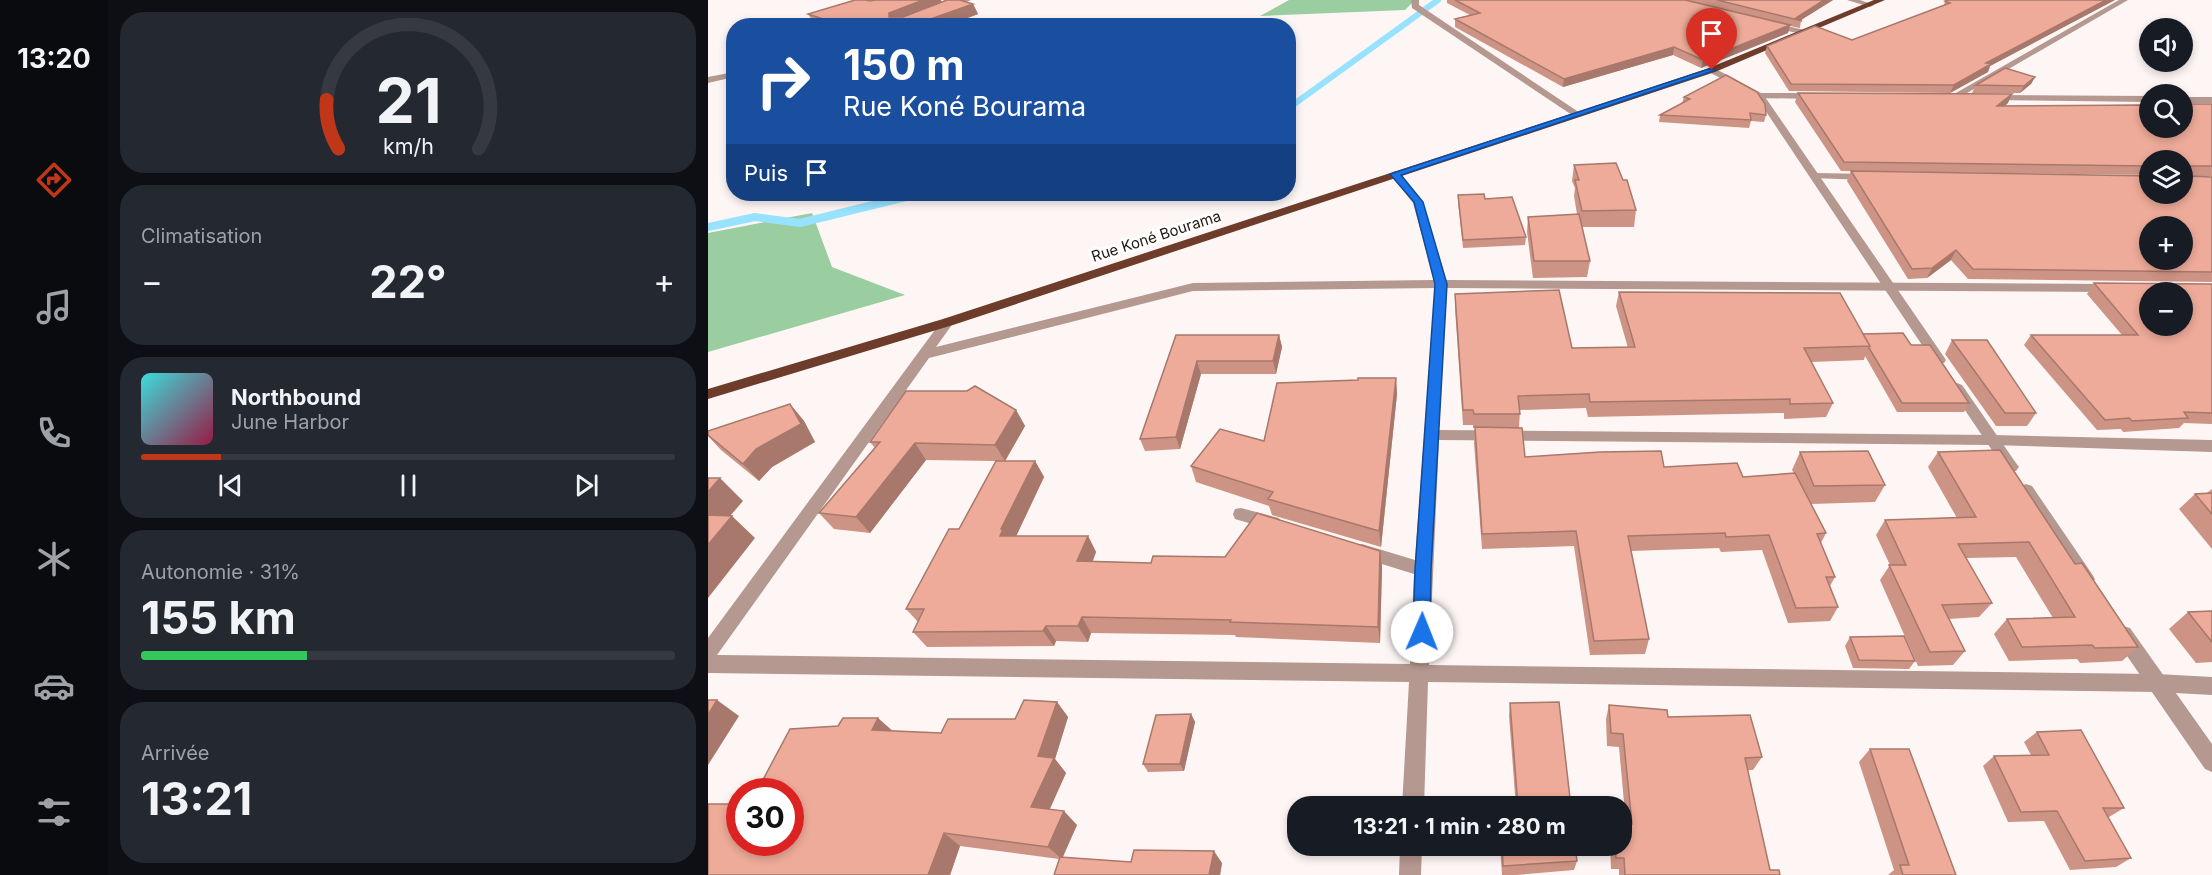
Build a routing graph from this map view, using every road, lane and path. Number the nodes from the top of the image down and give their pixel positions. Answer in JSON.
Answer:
{"nodes":[{"id":1,"x":967,"y":0,"type":"edge"},
{"id":2,"x":1414,"y":0,"type":"edge"},
{"id":3,"x":1851,"y":0,"type":"edge"},
{"id":4,"x":2124,"y":0,"type":"edge"},
{"id":5,"x":1875,"y":2,"type":"edge"},
{"id":6,"x":936,"y":11,"type":"edge"},
{"id":7,"x":1760,"y":22,"type":"edge"},
{"id":8,"x":1806,"y":33,"type":"junction"},
{"id":9,"x":1712,"y":70,"type":"junction"},
{"id":10,"x":726,"y":76,"type":"edge"},
{"id":11,"x":708,"y":80,"type":"edge"},
{"id":12,"x":1760,"y":96,"type":"junction"},
{"id":13,"x":1832,"y":96,"type":"edge"},
{"id":14,"x":1940,"y":98,"type":"edge"},
{"id":15,"x":1952,"y":98,"type":"junction"},
{"id":16,"x":2139,"y":99,"type":"edge"},
{"id":17,"x":2193,"y":100,"type":"edge"},
{"id":18,"x":2212,"y":100,"type":"edge"},
{"id":19,"x":1578,"y":115,"type":"junction"},
{"id":20,"x":1395,"y":174,"type":"junction"},
{"id":21,"x":1815,"y":176,"type":"junction"},
{"id":22,"x":1874,"y":177,"type":"edge"},
{"id":23,"x":1441,"y":284,"type":"junction"},
{"id":24,"x":1890,"y":288,"type":"junction"},
{"id":25,"x":2128,"y":288,"type":"edge"},
{"id":26,"x":948,"y":322,"type":"junction"},
{"id":27,"x":924,"y":356,"type":"junction"},
{"id":28,"x":708,"y":394,"type":"edge"},
{"id":29,"x":1433,"y":435,"type":"junction"},
{"id":30,"x":1992,"y":440,"type":"junction"},
{"id":31,"x":2212,"y":446,"type":"edge"},
{"id":32,"x":1241,"y":514,"type":"dead end"},
{"id":33,"x":1287,"y":528,"type":"edge"},
{"id":34,"x":1344,"y":545,"type":"edge"},
{"id":35,"x":1423,"y":570,"type":"junction"},
{"id":36,"x":2097,"y":596,"type":"edge"},
{"id":37,"x":2117,"y":625,"type":"edge"},
{"id":38,"x":708,"y":653,"type":"edge"},
{"id":39,"x":708,"y":664,"type":"edge"},
{"id":40,"x":1421,"y":673,"type":"junction"},
{"id":41,"x":2157,"y":683,"type":"junction"},
{"id":42,"x":2212,"y":686,"type":"edge"},
{"id":43,"x":2212,"y":762,"type":"edge"},
{"id":44,"x":1414,"y":796,"type":"edge"},
{"id":45,"x":1411,"y":856,"type":"edge"},
{"id":46,"x":1410,"y":875,"type":"edge"}],
"edges":[{"from":1,"to":6,"type":"street"},
{"from":2,"to":19,"type":"street"},
{"from":3,"to":5,"type":"street"},
{"from":4,"to":15,"type":"street"},
{"from":5,"to":8,"type":"highway","name":"Rue Koné Bourama"},
{"from":7,"to":8,"type":"street"},
{"from":8,"to":9,"type":"highway","name":"Rue Koné Bourama"},
{"from":9,"to":12,"type":"street"},
{"from":9,"to":19,"type":"highway","name":"Rue Koné Bourama"},
{"from":10,"to":11,"type":"street"},
{"from":12,"to":13,"type":"street"},
{"from":12,"to":21,"type":"street"},
{"from":14,"to":15,"type":"street"},
{"from":15,"to":16,"type":"street"},
{"from":17,"to":18,"type":"street"},
{"from":19,"to":20,"type":"highway","name":"Rue Koné Bourama"},
{"from":20,"to":23,"type":"street"},
{"from":20,"to":26,"type":"highway","name":"Rue Koné Bourama"},
{"from":21,"to":22,"type":"street"},
{"from":21,"to":24,"type":"street"},
{"from":23,"to":24,"type":"street"},
{"from":23,"to":27,"type":"street"},
{"from":23,"to":29,"type":"street"},
{"from":24,"to":25,"type":"street"},
{"from":24,"to":30,"type":"street"},
{"from":26,"to":27,"type":"street"},
{"from":26,"to":28,"type":"highway","name":"Rue Koné Bourama"},
{"from":27,"to":38,"type":"street"},
{"from":29,"to":30,"type":"street"},
{"from":29,"to":35,"type":"street"},
{"from":30,"to":31,"type":"street"},
{"from":30,"to":36,"type":"street"},
{"from":32,"to":33,"type":"street"},
{"from":34,"to":35,"type":"street"},
{"from":35,"to":40,"type":"street"},
{"from":37,"to":41,"type":"street"},
{"from":39,"to":40,"type":"street"},
{"from":40,"to":41,"type":"street"},
{"from":40,"to":44,"type":"street"},
{"from":41,"to":42,"type":"street"},
{"from":41,"to":43,"type":"street"},
{"from":45,"to":46,"type":"street"}]}
